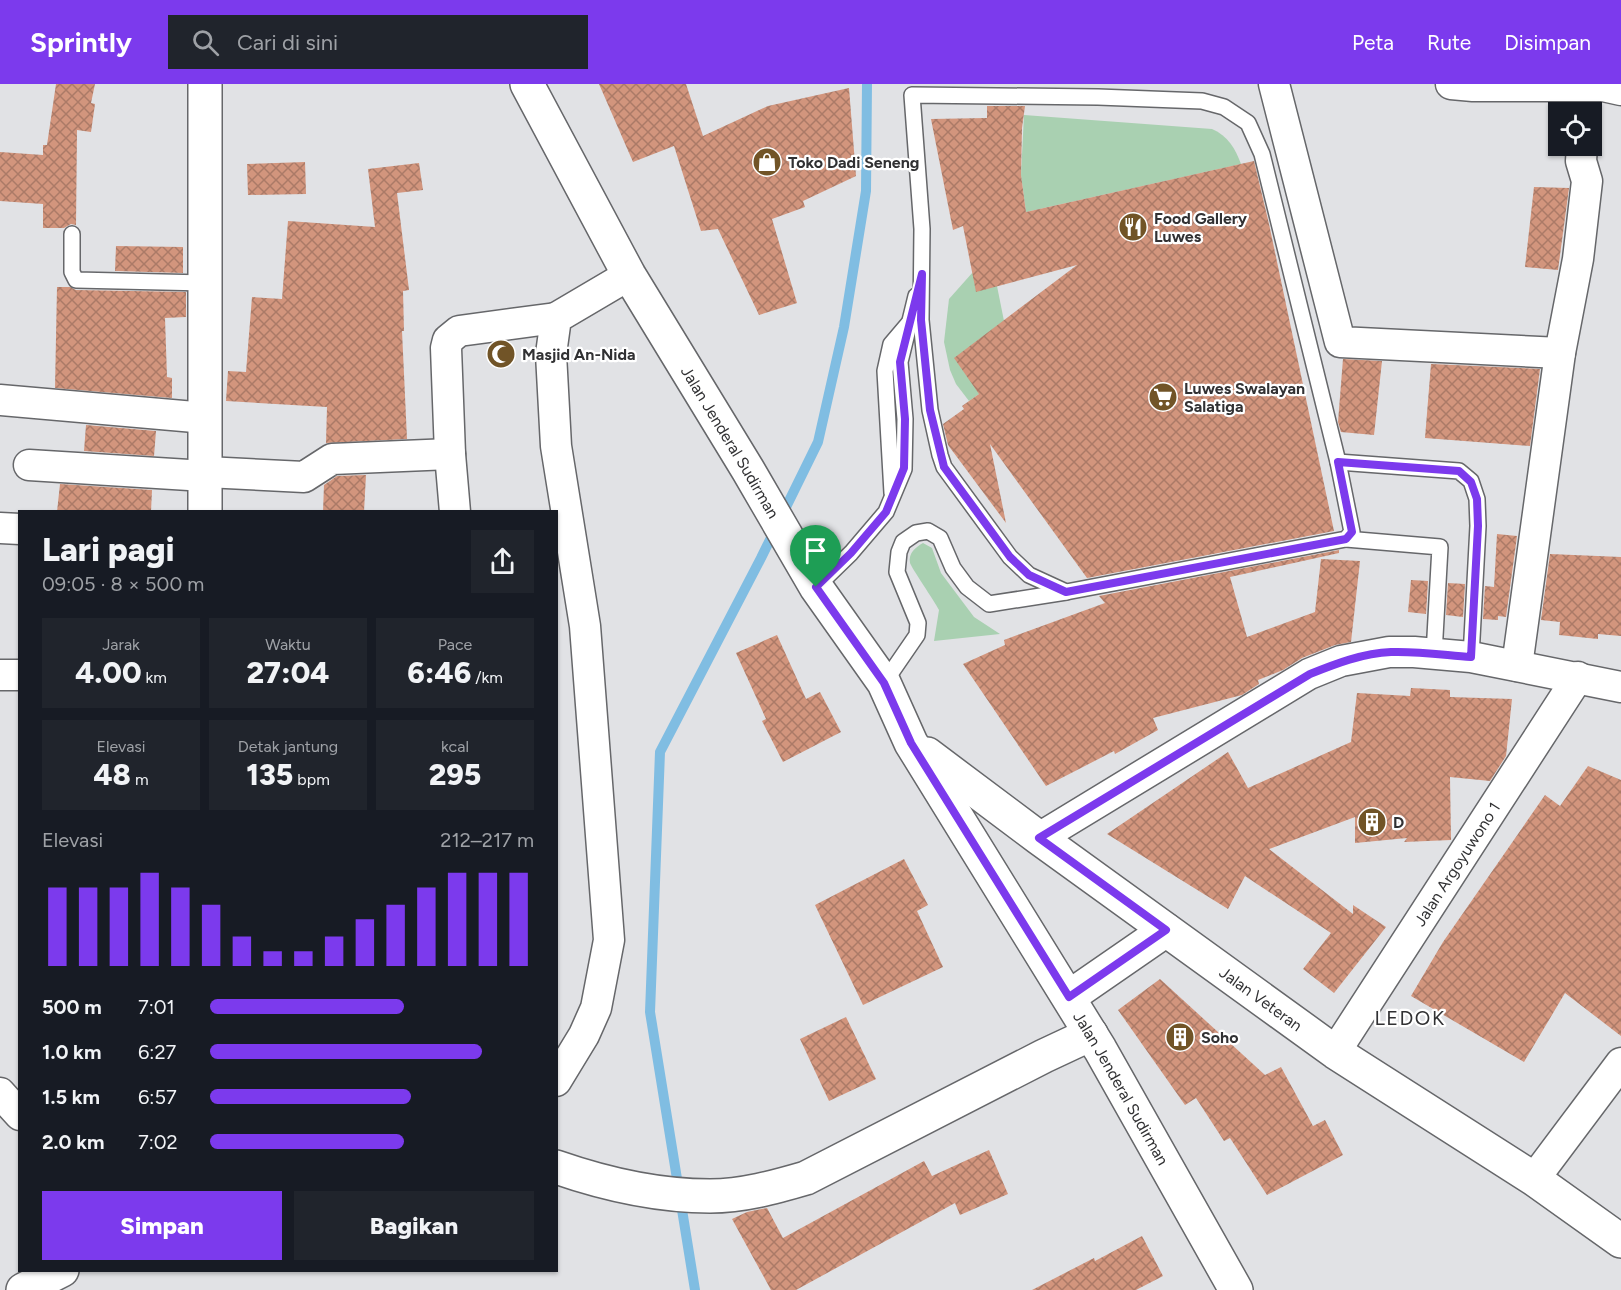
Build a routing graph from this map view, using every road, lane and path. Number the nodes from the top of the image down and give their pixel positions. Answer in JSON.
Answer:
{"nodes":[{"id":1,"x":205,"y":84,"type":"edge"},
{"id":2,"x":527,"y":84,"type":"edge"},
{"id":3,"x":1274,"y":84,"type":"edge"},
{"id":4,"x":1466,"y":85,"type":"edge"},
{"id":5,"x":1621,"y":90,"type":"edge"},
{"id":6,"x":1585,"y":99,"type":"edge"},
{"id":7,"x":1581,"y":156,"type":"edge"},
{"id":8,"x":72,"y":234,"type":"dead end"},
{"id":9,"x":629,"y":274,"type":"junction"},
{"id":10,"x":922,"y":274,"type":"junction"},
{"id":11,"x":205,"y":283,"type":"junction"},
{"id":12,"x":556,"y":318,"type":"junction"},
{"id":13,"x":1560,"y":353,"type":"junction"},
{"id":14,"x":0,"y":400,"type":"edge"},
{"id":15,"x":206,"y":418,"type":"junction"},
{"id":16,"x":450,"y":454,"type":"junction"},
{"id":17,"x":1338,"y":462,"type":"junction"},
{"id":18,"x":29,"y":465,"type":"dead end"},
{"id":19,"x":206,"y":474,"type":"junction"},
{"id":20,"x":205,"y":510,"type":"edge"},
{"id":21,"x":455,"y":510,"type":"edge"},
{"id":22,"x":0,"y":528,"type":"edge"},
{"id":23,"x":18,"y":529,"type":"edge"},
{"id":24,"x":1346,"y":539,"type":"junction"},
{"id":25,"x":816,"y":587,"type":"junction"},
{"id":26,"x":1060,"y":593,"type":"junction"},
{"id":27,"x":1434,"y":654,"type":"junction"},
{"id":28,"x":1471,"y":657,"type":"junction"},
{"id":29,"x":1516,"y":666,"type":"junction"},
{"id":30,"x":0,"y":675,"type":"edge"},
{"id":31,"x":18,"y":675,"type":"edge"},
{"id":32,"x":1578,"y":677,"type":"junction"},
{"id":33,"x":884,"y":683,"type":"junction"},
{"id":34,"x":1621,"y":687,"type":"edge"},
{"id":35,"x":911,"y":743,"type":"junction"},
{"id":36,"x":1039,"y":838,"type":"junction"},
{"id":37,"x":1166,"y":930,"type":"junction"},
{"id":38,"x":1069,"y":997,"type":"junction"},
{"id":39,"x":1091,"y":1034,"type":"junction"},
{"id":40,"x":1335,"y":1052,"type":"junction"},
{"id":41,"x":1621,"y":1062,"type":"edge"},
{"id":42,"x":558,"y":1078,"type":"edge"},
{"id":43,"x":0,"y":1093,"type":"edge"},
{"id":44,"x":18,"y":1113,"type":"edge"},
{"id":45,"x":558,"y":1168,"type":"edge"},
{"id":46,"x":1534,"y":1179,"type":"junction"},
{"id":47,"x":1621,"y":1241,"type":"edge"},
{"id":48,"x":58,"y":1272,"type":"edge"},
{"id":49,"x":24,"y":1290,"type":"edge"},
{"id":50,"x":1236,"y":1290,"type":"edge"}],
"edges":[{"from":1,"to":11,"type":"main road"},
{"from":2,"to":9,"type":"main road","name":"Jalan Jenderal Sudirman"},
{"from":3,"to":13,"type":"street"},
{"from":4,"to":6,"type":"street"},
{"from":5,"to":6,"type":"street"},
{"from":7,"to":13,"type":"street"},
{"from":8,"to":11,"type":"lane"},
{"from":9,"to":12,"type":"street"},
{"from":9,"to":25,"type":"main road","name":"Jalan Jenderal Sudirman"},
{"from":10,"to":17,"type":"lane"},
{"from":10,"to":25,"type":"lane"},
{"from":10,"to":26,"type":"lane"},
{"from":11,"to":15,"type":"main road"},
{"from":12,"to":16,"type":"street"},
{"from":12,"to":42,"type":"street"},
{"from":13,"to":29,"type":"street"},
{"from":14,"to":15,"type":"street"},
{"from":15,"to":19,"type":"main road"},
{"from":16,"to":19,"type":"street"},
{"from":16,"to":21,"type":"street"},
{"from":17,"to":24,"type":"lane"},
{"from":17,"to":28,"type":"lane"},
{"from":18,"to":19,"type":"street"},
{"from":19,"to":20,"type":"main road"},
{"from":22,"to":23,"type":"street"},
{"from":24,"to":26,"type":"lane"},
{"from":24,"to":27,"type":"lane"},
{"from":25,"to":33,"type":"main road","name":"Jalan Jenderal Sudirman"},
{"from":26,"to":33,"type":"lane"},
{"from":27,"to":28,"type":"street"},
{"from":27,"to":36,"type":"street"},
{"from":28,"to":29,"type":"street"},
{"from":29,"to":32,"type":"street"},
{"from":30,"to":31,"type":"street"},
{"from":32,"to":34,"type":"street"},
{"from":32,"to":40,"type":"street","name":"Jalan Argoyuwono 1"},
{"from":33,"to":35,"type":"main road","name":"Jalan Jenderal Sudirman"},
{"from":35,"to":36,"type":"main road","name":"Jalan Veteran"},
{"from":35,"to":38,"type":"main road","name":"Jalan Jenderal Sudirman"},
{"from":36,"to":37,"type":"main road","name":"Jalan Veteran"},
{"from":37,"to":38,"type":"main road"},
{"from":37,"to":40,"type":"main road","name":"Jalan Veteran"},
{"from":38,"to":39,"type":"main road","name":"Jalan Jenderal Sudirman"},
{"from":39,"to":45,"type":"main road"},
{"from":39,"to":50,"type":"main road","name":"Jalan Jenderal Sudirman"},
{"from":40,"to":46,"type":"main road","name":"Jalan Veteran"},
{"from":41,"to":46,"type":"street"},
{"from":43,"to":44,"type":"street"},
{"from":46,"to":47,"type":"main road","name":"Jalan Veteran"},
{"from":48,"to":49,"type":"main road"}]}
